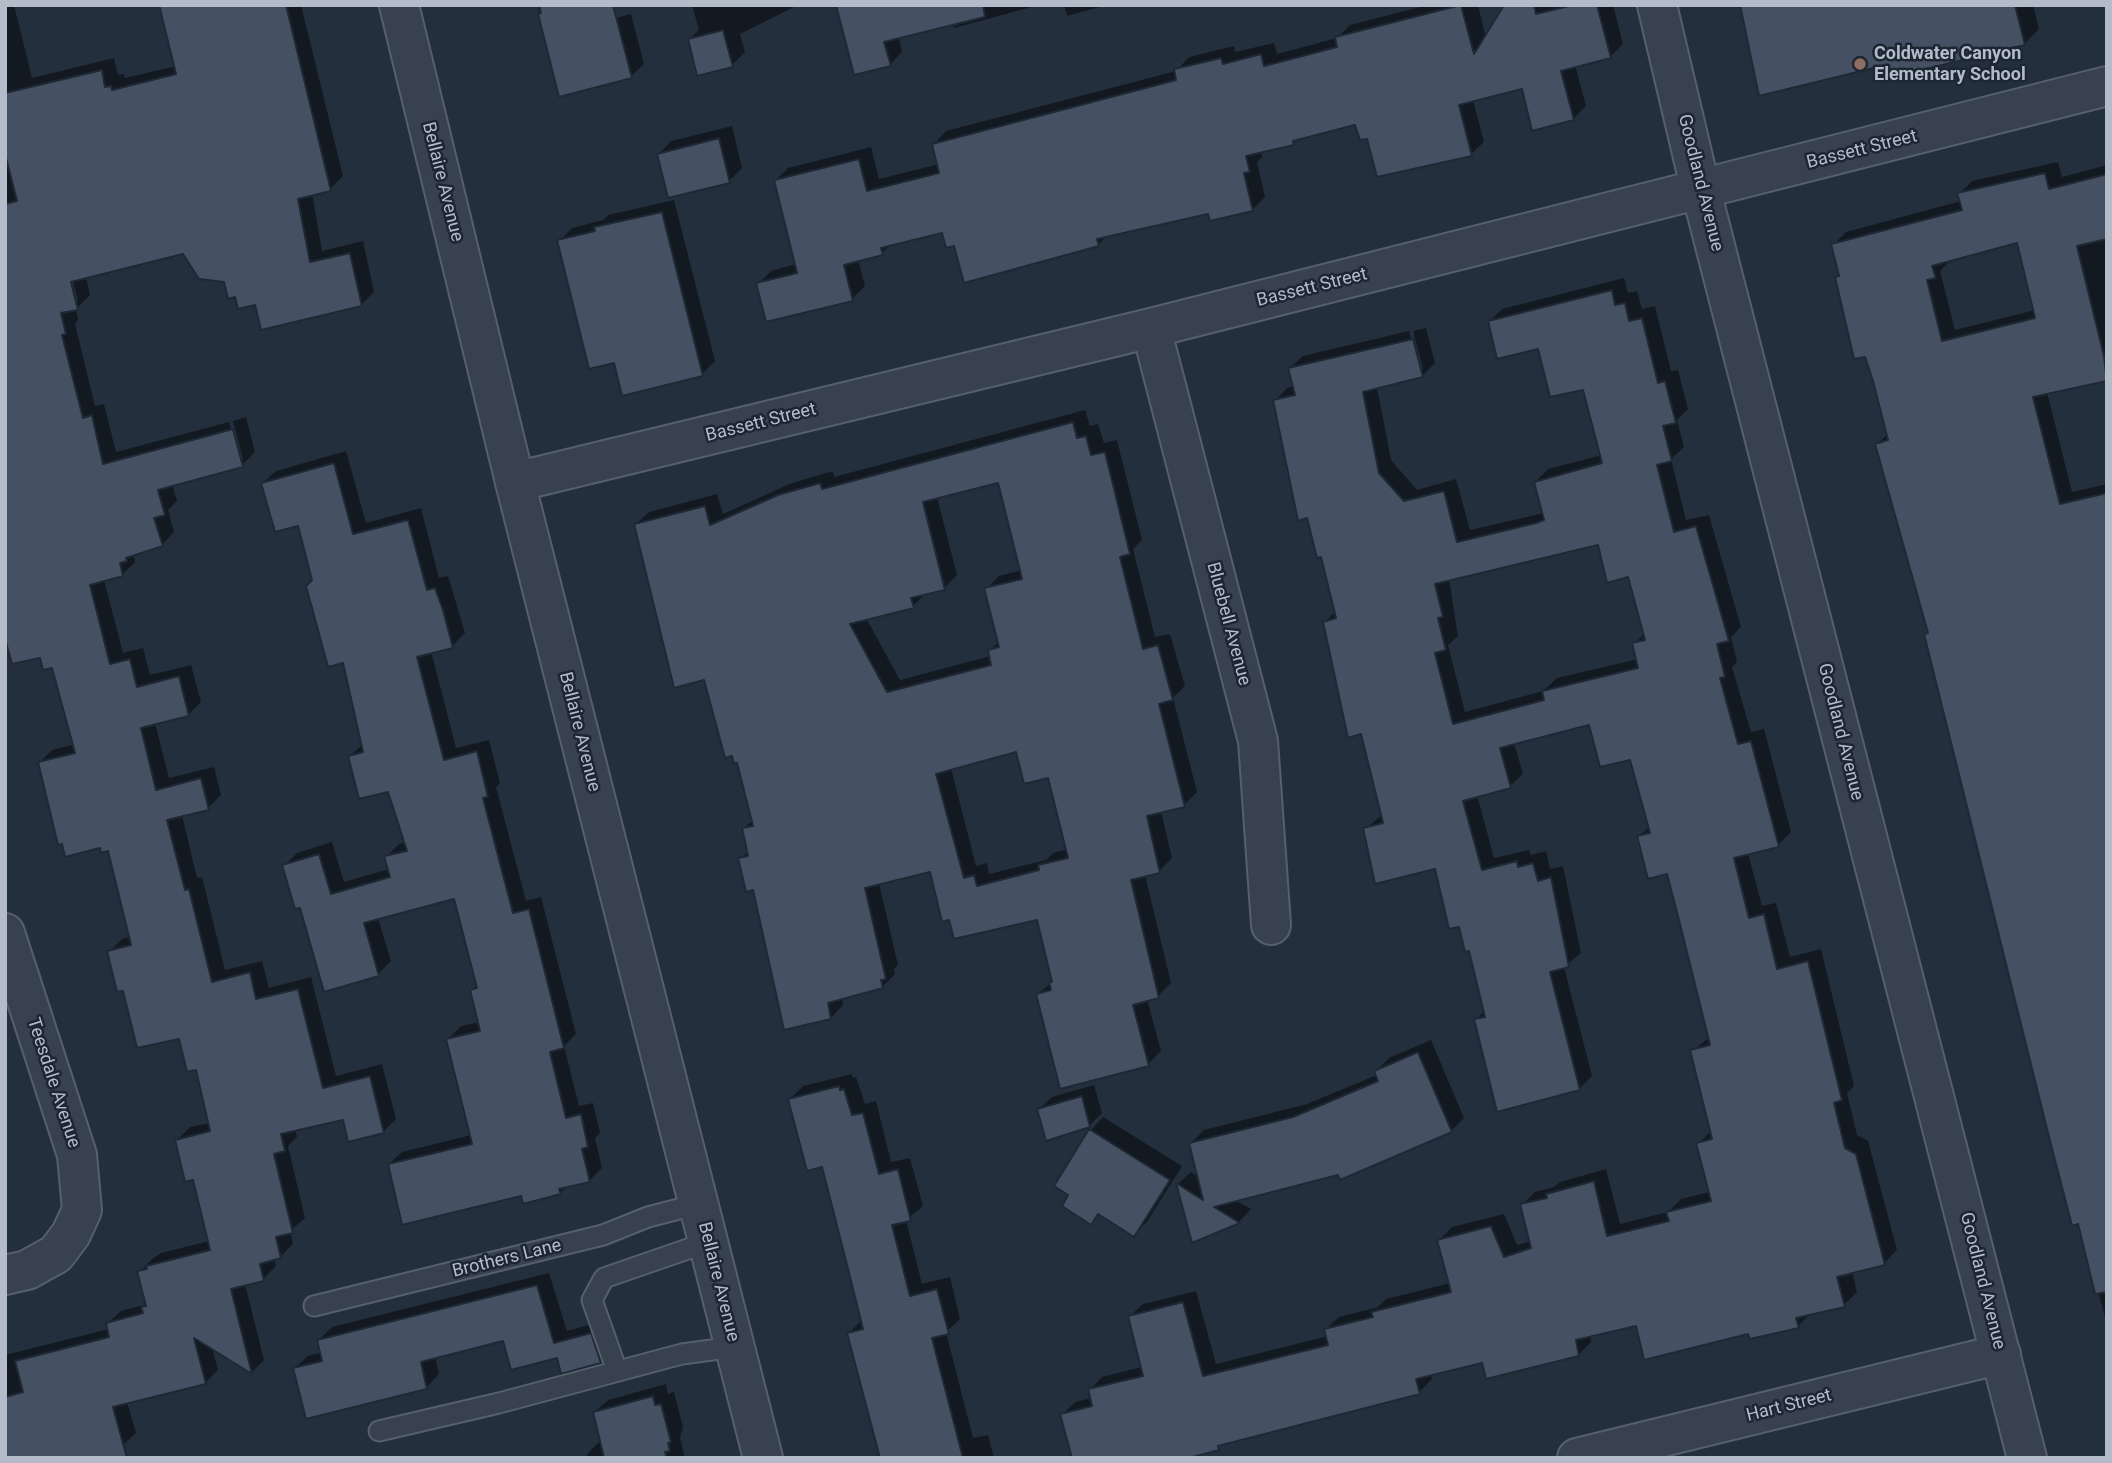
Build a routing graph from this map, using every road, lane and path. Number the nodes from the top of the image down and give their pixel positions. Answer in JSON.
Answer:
{"nodes":[{"id":1,"x":399,"y":5,"type":"edge"},
{"id":2,"x":1657,"y":5,"type":"edge"},
{"id":3,"x":2107,"y":86,"type":"edge"},
{"id":4,"x":1701,"y":191,"type":"junction"},
{"id":5,"x":1151,"y":328,"type":"junction"},
{"id":6,"x":515,"y":482,"type":"junction"},
{"id":7,"x":1271,"y":925,"type":"dead end"},
{"id":8,"x":5,"y":933,"type":"edge"},
{"id":9,"x":698,"y":1204,"type":"junction"},
{"id":10,"x":708,"y":1242,"type":"junction"},
{"id":11,"x":5,"y":1275,"type":"edge"},
{"id":12,"x":314,"y":1306,"type":"dead end"},
{"id":13,"x":734,"y":1348,"type":"junction"},
{"id":14,"x":2001,"y":1354,"type":"junction"},
{"id":15,"x":617,"y":1371,"type":"junction"},
{"id":16,"x":379,"y":1430,"type":"dead end"},
{"id":17,"x":763,"y":1458,"type":"edge"},
{"id":18,"x":1577,"y":1458,"type":"edge"},
{"id":19,"x":2027,"y":1458,"type":"edge"}],
"edges":[{"from":1,"to":6,"type":"street","name":"Bellaire Avenue"},
{"from":2,"to":4,"type":"street","name":"Goodland Avenue"},
{"from":3,"to":4,"type":"street","name":"Bassett Street"},
{"from":4,"to":5,"type":"street","name":"Bassett Street"},
{"from":4,"to":14,"type":"street","name":"Goodland Avenue"},
{"from":5,"to":6,"type":"street","name":"Bassett Street"},
{"from":5,"to":7,"type":"street","name":"Bluebell Avenue"},
{"from":6,"to":9,"type":"street","name":"Bellaire Avenue"},
{"from":8,"to":11,"type":"street","name":"Teesdale Avenue"},
{"from":9,"to":10,"type":"street","name":"Bellaire Avenue"},
{"from":9,"to":12,"type":"lane","name":"Brothers Lane"},
{"from":10,"to":13,"type":"street","name":"Bellaire Avenue"},
{"from":10,"to":15,"type":"lane"},
{"from":13,"to":15,"type":"lane"},
{"from":13,"to":17,"type":"street","name":"Bellaire Avenue"},
{"from":14,"to":18,"type":"street","name":"Hart Street"},
{"from":14,"to":19,"type":"street","name":"Goodland Avenue"},
{"from":15,"to":16,"type":"lane"}]}
